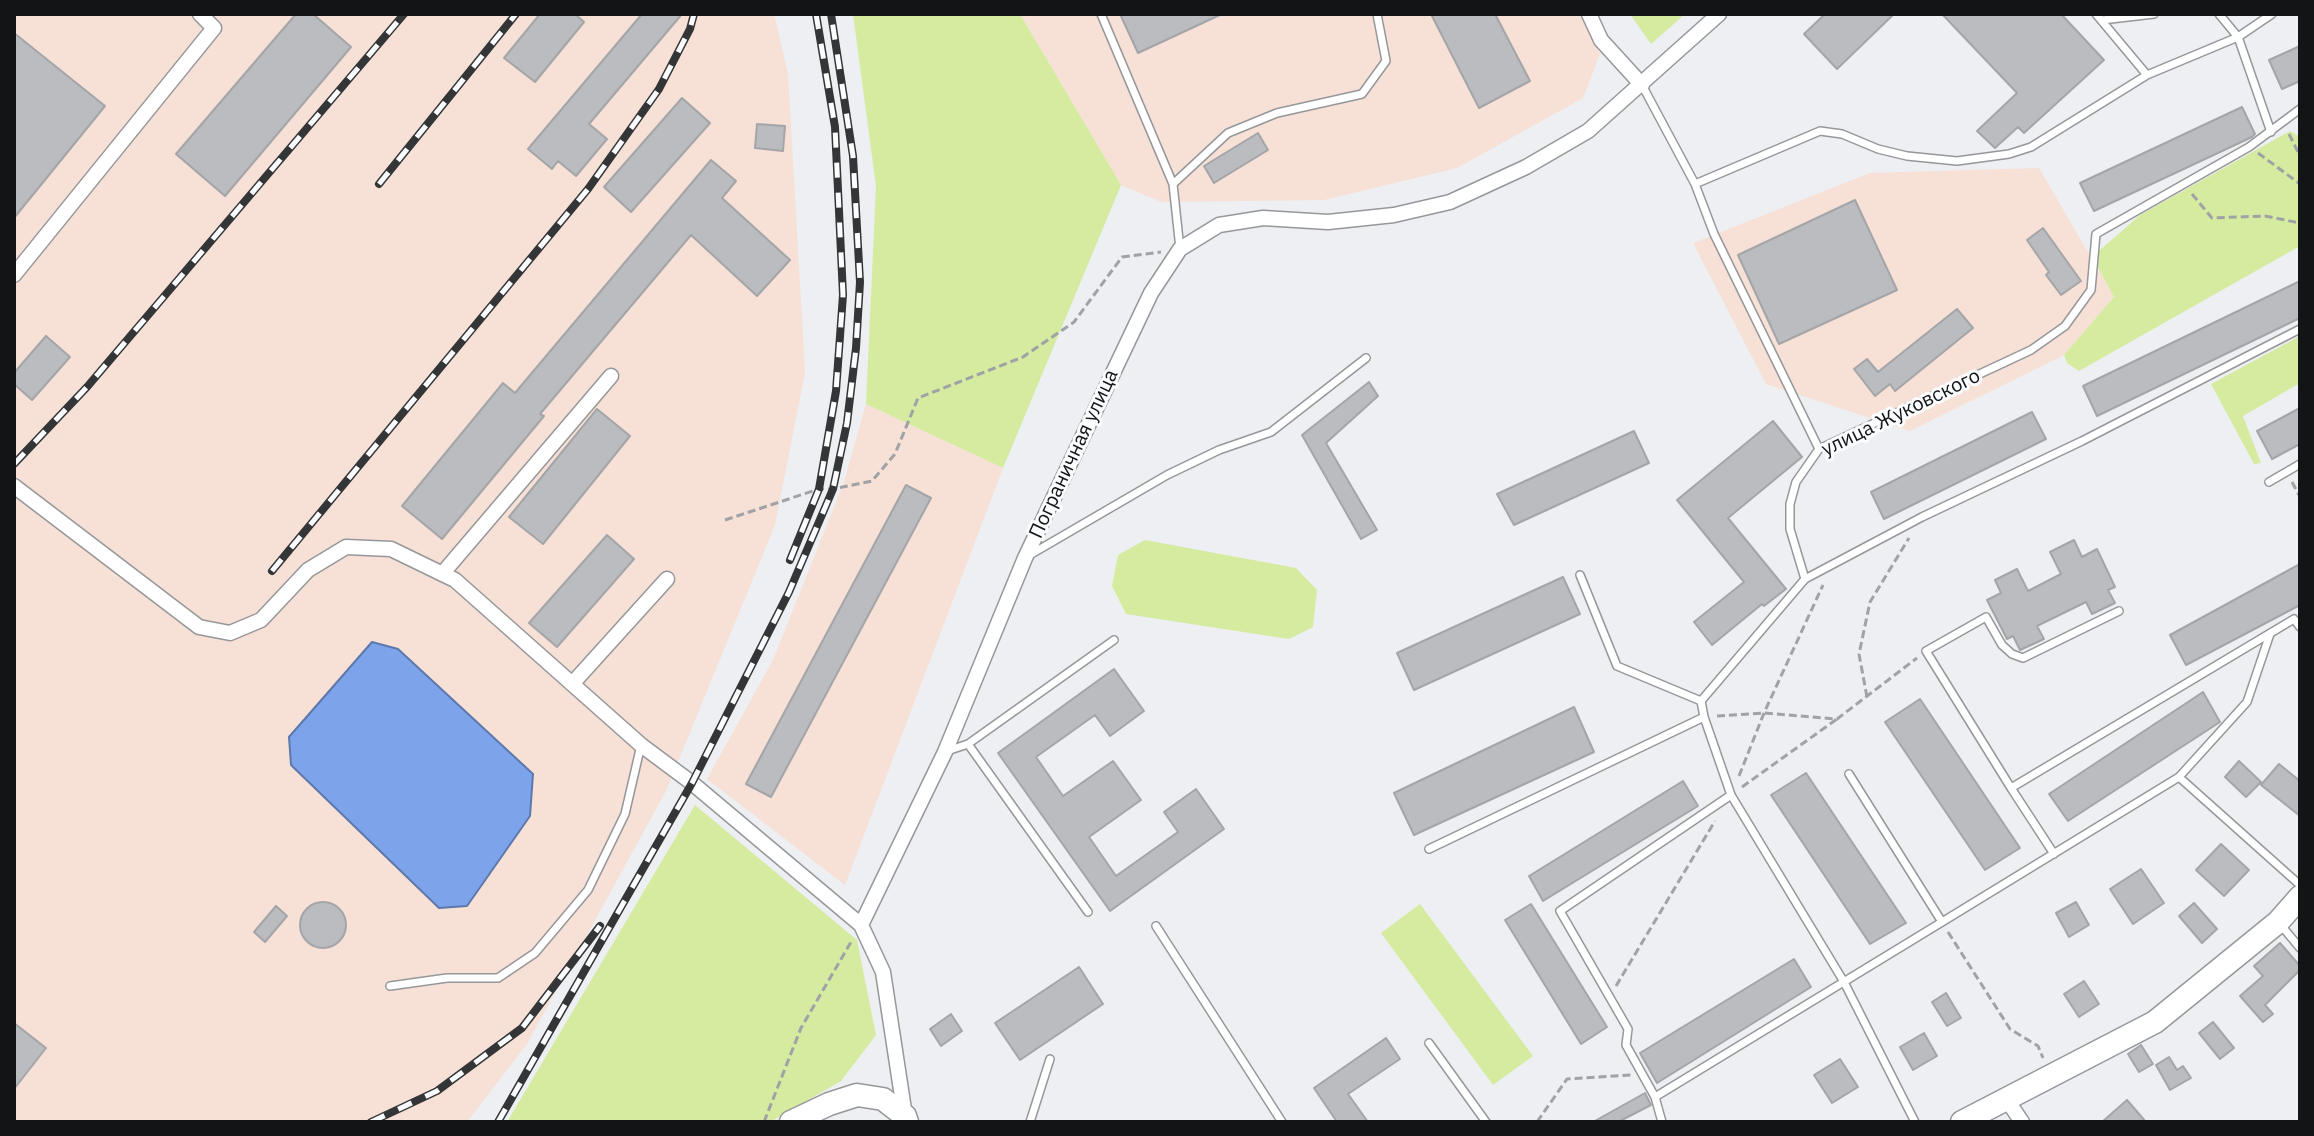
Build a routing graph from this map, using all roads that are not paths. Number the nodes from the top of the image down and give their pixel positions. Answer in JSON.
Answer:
{"nodes":[{"id":1,"x":200,"y":14,"type":"edge"},
{"id":2,"x":1101,"y":14,"type":"edge"},
{"id":3,"x":1377,"y":14,"type":"edge"},
{"id":4,"x":1589,"y":14,"type":"edge"},
{"id":5,"x":1719,"y":14,"type":"edge"},
{"id":6,"x":2154,"y":14,"type":"edge"},
{"id":7,"x":2219,"y":14,"type":"edge"},
{"id":8,"x":2272,"y":14,"type":"edge"},
{"id":9,"x":2099,"y":17,"type":"edge"},
{"id":10,"x":2238,"y":37,"type":"junction"},
{"id":11,"x":2147,"y":75,"type":"junction"},
{"id":12,"x":1642,"y":85,"type":"junction"},
{"id":13,"x":2300,"y":109,"type":"edge"},
{"id":14,"x":2271,"y":132,"type":"junction"},
{"id":15,"x":1173,"y":184,"type":"junction"},
{"id":16,"x":1695,"y":184,"type":"junction"},
{"id":17,"x":1180,"y":249,"type":"junction"},
{"id":18,"x":14,"y":275,"type":"edge"},
{"id":19,"x":2300,"y":329,"type":"edge"},
{"id":20,"x":1366,"y":358,"type":"dead end"},
{"id":21,"x":611,"y":376,"type":"dead end"},
{"id":22,"x":1819,"y":449,"type":"junction"},
{"id":23,"x":2300,"y":464,"type":"edge"},
{"id":24,"x":2269,"y":482,"type":"dead end"},
{"id":25,"x":14,"y":486,"type":"edge"},
{"id":26,"x":1025,"y":558,"type":"junction"},
{"id":27,"x":442,"y":574,"type":"junction"},
{"id":28,"x":1580,"y":575,"type":"dead end"},
{"id":29,"x":667,"y":579,"type":"dead end"},
{"id":30,"x":1805,"y":579,"type":"junction"},
{"id":31,"x":2119,"y":611,"type":"dead end"},
{"id":32,"x":2297,"y":617,"type":"edge"},
{"id":33,"x":2300,"y":627,"type":"edge"},
{"id":34,"x":2270,"y":634,"type":"junction"},
{"id":35,"x":1114,"y":640,"type":"dead end"},
{"id":36,"x":572,"y":684,"type":"junction"},
{"id":37,"x":1701,"y":701,"type":"junction"},
{"id":38,"x":1704,"y":717,"type":"junction"},
{"id":39,"x":968,"y":744,"type":"junction"},
{"id":40,"x":641,"y":745,"type":"junction"},
{"id":41,"x":945,"y":752,"type":"junction"},
{"id":42,"x":1849,"y":774,"type":"dead end"},
{"id":43,"x":2179,"y":777,"type":"junction"},
{"id":44,"x":2011,"y":788,"type":"junction"},
{"id":45,"x":1731,"y":795,"type":"junction"},
{"id":46,"x":1429,"y":849,"type":"dead end"},
{"id":47,"x":2054,"y":854,"type":"junction"},
{"id":48,"x":2300,"y":885,"type":"edge"},
{"id":49,"x":2300,"y":897,"type":"edge"},
{"id":50,"x":1088,"y":912,"type":"dead end"},
{"id":51,"x":1942,"y":922,"type":"junction"},
{"id":52,"x":2278,"y":922,"type":"junction"},
{"id":53,"x":861,"y":925,"type":"junction"},
{"id":54,"x":1156,"y":926,"type":"dead end"},
{"id":55,"x":2300,"y":948,"type":"edge"},
{"id":56,"x":1844,"y":982,"type":"junction"},
{"id":57,"x":390,"y":986,"type":"dead end"},
{"id":58,"x":1429,"y":1043,"type":"dead end"},
{"id":59,"x":1050,"y":1059,"type":"dead end"},
{"id":60,"x":1655,"y":1097,"type":"junction"},
{"id":61,"x":2007,"y":1100,"type":"junction"},
{"id":62,"x":906,"y":1119,"type":"edge"},
{"id":63,"x":791,"y":1122,"type":"edge"},
{"id":64,"x":1030,"y":1122,"type":"edge"},
{"id":65,"x":1282,"y":1122,"type":"edge"},
{"id":66,"x":1486,"y":1122,"type":"edge"},
{"id":67,"x":1662,"y":1122,"type":"edge"},
{"id":68,"x":1915,"y":1122,"type":"edge"},
{"id":69,"x":1962,"y":1122,"type":"edge"},
{"id":70,"x":2022,"y":1122,"type":"edge"}],
"edges":[{"from":1,"to":18,"type":"street"},
{"from":2,"to":15,"type":"lane"},
{"from":3,"to":15,"type":"lane"},
{"from":4,"to":12,"type":"street"},
{"from":5,"to":12,"type":"street","name":"Пограничная улица"},
{"from":6,"to":9,"type":"lane"},
{"from":7,"to":10,"type":"lane"},
{"from":8,"to":10,"type":"lane"},
{"from":9,"to":11,"type":"lane"},
{"from":10,"to":11,"type":"lane"},
{"from":10,"to":14,"type":"lane"},
{"from":11,"to":16,"type":"lane"},
{"from":12,"to":16,"type":"lane"},
{"from":12,"to":17,"type":"street","name":"Пограничная улица"},
{"from":13,"to":14,"type":"lane","name":"улица Жуковского"},
{"from":14,"to":22,"type":"lane","name":"улица Жуковского"},
{"from":15,"to":17,"type":"lane"},
{"from":16,"to":22,"type":"lane"},
{"from":17,"to":26,"type":"street","name":"Пограничная улица"},
{"from":19,"to":30,"type":"lane"},
{"from":20,"to":26,"type":"lane"},
{"from":21,"to":27,"type":"street"},
{"from":22,"to":30,"type":"lane","name":"улица Жуковского"},
{"from":23,"to":24,"type":"lane"},
{"from":25,"to":27,"type":"street"},
{"from":26,"to":41,"type":"street","name":"Пограничная улица"},
{"from":27,"to":36,"type":"street"},
{"from":28,"to":37,"type":"lane"},
{"from":29,"to":36,"type":"street"},
{"from":30,"to":37,"type":"lane"},
{"from":31,"to":44,"type":"lane"},
{"from":32,"to":33,"type":"lane"},
{"from":32,"to":34,"type":"lane"},
{"from":34,"to":43,"type":"lane"},
{"from":34,"to":44,"type":"lane"},
{"from":35,"to":39,"type":"lane"},
{"from":36,"to":40,"type":"street"},
{"from":37,"to":38,"type":"lane"},
{"from":38,"to":45,"type":"lane"},
{"from":38,"to":46,"type":"lane"},
{"from":39,"to":41,"type":"lane"},
{"from":39,"to":50,"type":"lane"},
{"from":40,"to":53,"type":"street"},
{"from":40,"to":57,"type":"lane"},
{"from":41,"to":53,"type":"street","name":"Пограничная улица"},
{"from":42,"to":51,"type":"lane"},
{"from":43,"to":47,"type":"lane"},
{"from":43,"to":48,"type":"lane"},
{"from":44,"to":47,"type":"lane"},
{"from":45,"to":56,"type":"lane"},
{"from":45,"to":60,"type":"lane"},
{"from":47,"to":51,"type":"lane"},
{"from":49,"to":52,"type":"main road"},
{"from":51,"to":56,"type":"lane"},
{"from":52,"to":55,"type":"lane"},
{"from":52,"to":61,"type":"main road"},
{"from":53,"to":62,"type":"street"},
{"from":54,"to":65,"type":"lane"},
{"from":56,"to":60,"type":"lane"},
{"from":56,"to":68,"type":"lane"},
{"from":58,"to":66,"type":"lane"},
{"from":59,"to":64,"type":"lane"},
{"from":60,"to":67,"type":"lane"},
{"from":61,"to":69,"type":"main road"},
{"from":61,"to":70,"type":"street"},
{"from":62,"to":63,"type":"main road"}]}
